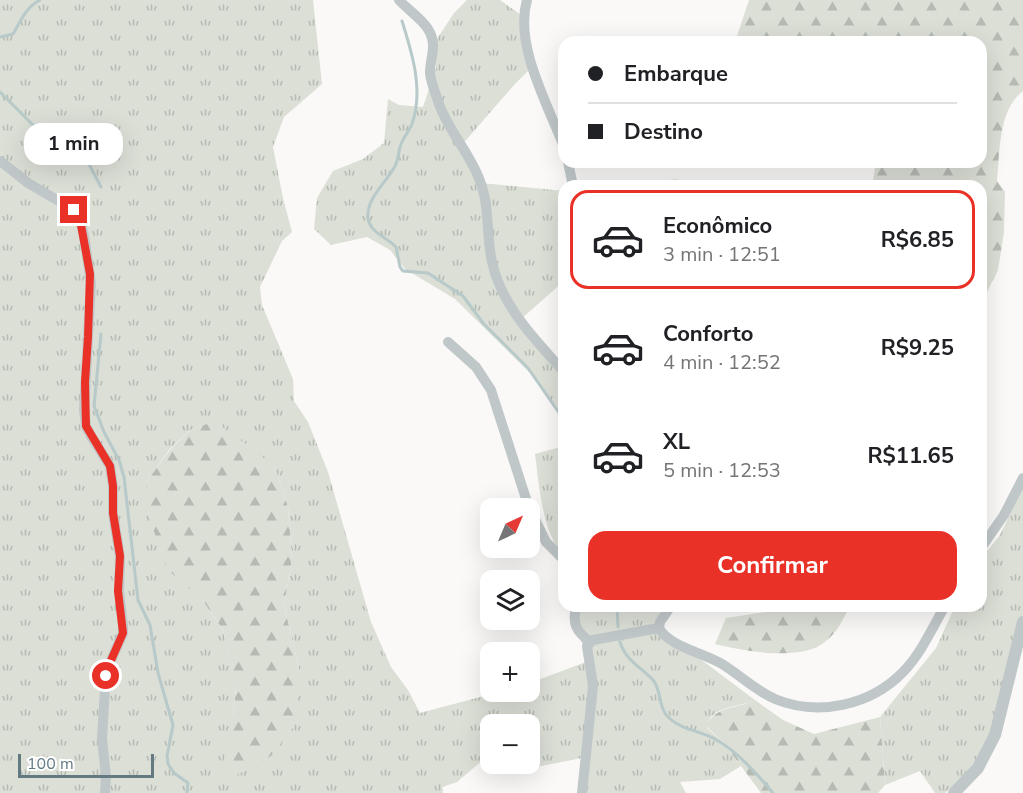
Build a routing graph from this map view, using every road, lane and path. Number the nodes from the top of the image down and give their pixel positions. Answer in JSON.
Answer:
{"nodes":[{"id":1,"x":399,"y":0,"type":"edge"},
{"id":2,"x":527,"y":0,"type":"edge"},
{"id":3,"x":558,"y":132,"type":"edge"},
{"id":4,"x":0,"y":161,"type":"edge"},
{"id":5,"x":448,"y":342,"type":"dead end"},
{"id":6,"x":558,"y":365,"type":"edge"},
{"id":7,"x":1023,"y":478,"type":"edge"},
{"id":8,"x":525,"y":498,"type":"edge"},
{"id":9,"x":540,"y":530,"type":"edge"},
{"id":10,"x":987,"y":539,"type":"edge"},
{"id":11,"x":558,"y":554,"type":"edge"},
{"id":12,"x":575,"y":612,"type":"edge"},
{"id":13,"x":667,"y":612,"type":"edge"},
{"id":14,"x":942,"y":612,"type":"edge"},
{"id":15,"x":1023,"y":622,"type":"edge"},
{"id":16,"x":659,"y":628,"type":"junction"},
{"id":17,"x":590,"y":642,"type":"junction"},
{"id":18,"x":105,"y":793,"type":"edge"},
{"id":19,"x":582,"y":793,"type":"edge"},
{"id":20,"x":954,"y":793,"type":"edge"}],
"edges":[{"from":1,"to":6,"type":"street"},
{"from":2,"to":3,"type":"street"},
{"from":4,"to":18,"type":"street"},
{"from":5,"to":8,"type":"street"},
{"from":7,"to":10,"type":"street"},
{"from":9,"to":11,"type":"street"},
{"from":12,"to":17,"type":"street"},
{"from":13,"to":16,"type":"street"},
{"from":14,"to":16,"type":"street"},
{"from":15,"to":20,"type":"street"},
{"from":16,"to":17,"type":"street"},
{"from":17,"to":19,"type":"street"}]}
